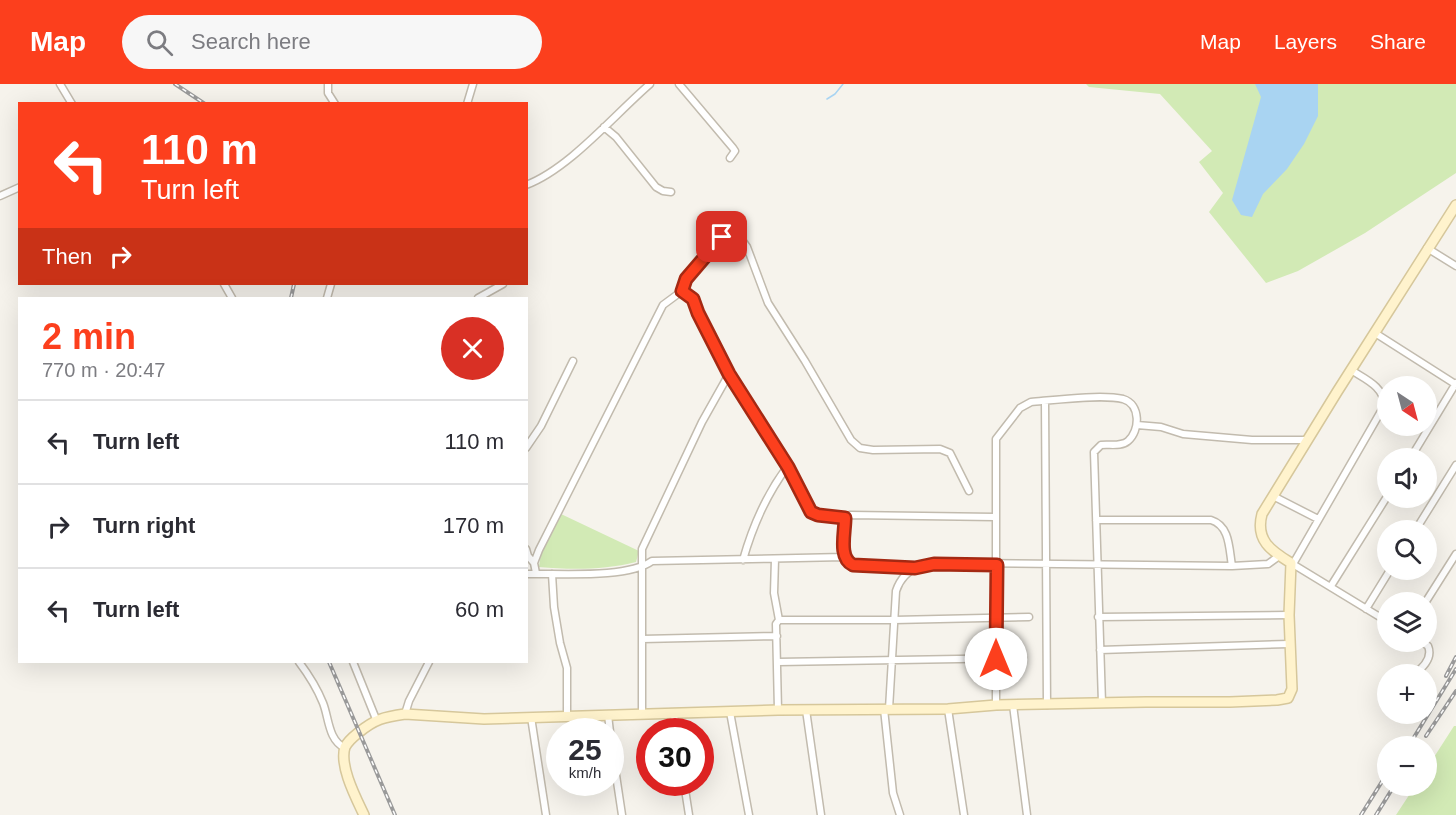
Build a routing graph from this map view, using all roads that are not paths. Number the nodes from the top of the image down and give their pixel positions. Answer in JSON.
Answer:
{"nodes":[{"id":1,"x":60,"y":84,"type":"edge"},
{"id":2,"x":328,"y":84,"type":"edge"},
{"id":3,"x":472,"y":84,"type":"edge"},
{"id":4,"x":650,"y":84,"type":"edge"},
{"id":5,"x":679,"y":84,"type":"edge"},
{"id":6,"x":71,"y":102,"type":"edge"},
{"id":7,"x":334,"y":102,"type":"edge"},
{"id":8,"x":468,"y":102,"type":"edge"},
{"id":9,"x":604,"y":127,"type":"junction"},
{"id":10,"x":730,"y":158,"type":"dead end"},
{"id":11,"x":528,"y":185,"type":"edge"},
{"id":12,"x":18,"y":189,"type":"edge"},
{"id":13,"x":671,"y":192,"type":"dead end"},
{"id":14,"x":0,"y":196,"type":"edge"},
{"id":15,"x":1456,"y":205,"type":"edge"},
{"id":16,"x":1427,"y":248,"type":"junction"},
{"id":17,"x":1456,"y":266,"type":"edge"},
{"id":18,"x":500,"y":285,"type":"edge"},
{"id":19,"x":682,"y":291,"type":"junction"},
{"id":20,"x":480,"y":297,"type":"edge"},
{"id":21,"x":1375,"y":333,"type":"junction"},
{"id":22,"x":573,"y":361,"type":"dead end"},
{"id":23,"x":1351,"y":370,"type":"junction"},
{"id":24,"x":729,"y":374,"type":"junction"},
{"id":25,"x":1456,"y":383,"type":"edge"},
{"id":26,"x":1045,"y":401,"type":"junction"},
{"id":27,"x":1137,"y":425,"type":"junction"},
{"id":28,"x":1309,"y":440,"type":"junction"},
{"id":29,"x":528,"y":445,"type":"edge"},
{"id":30,"x":1417,"y":448,"type":"edge"},
{"id":31,"x":1456,"y":465,"type":"edge"},
{"id":32,"x":788,"y":467,"type":"junction"},
{"id":33,"x":969,"y":491,"type":"dead end"},
{"id":34,"x":1273,"y":496,"type":"junction"},
{"id":35,"x":1380,"y":508,"type":"edge"},
{"id":36,"x":995,"y":517,"type":"junction"},
{"id":37,"x":845,"y":518,"type":"junction"},
{"id":38,"x":1318,"y":519,"type":"junction"},
{"id":39,"x":1096,"y":520,"type":"junction"},
{"id":40,"x":1422,"y":520,"type":"edge"},
{"id":41,"x":528,"y":552,"type":"edge"},
{"id":42,"x":1456,"y":554,"type":"edge"},
{"id":43,"x":1279,"y":556,"type":"junction"},
{"id":44,"x":844,"y":557,"type":"junction"},
{"id":45,"x":775,"y":559,"type":"junction"},
{"id":46,"x":743,"y":560,"type":"junction"},
{"id":47,"x":534,"y":563,"type":"junction"},
{"id":48,"x":1292,"y":563,"type":"junction"},
{"id":49,"x":997,"y":565,"type":"junction"},
{"id":50,"x":1047,"y":565,"type":"junction"},
{"id":51,"x":1098,"y":566,"type":"junction"},
{"id":52,"x":1232,"y":566,"type":"junction"},
{"id":53,"x":642,"y":567,"type":"junction"},
{"id":54,"x":915,"y":568,"type":"junction"},
{"id":55,"x":536,"y":573,"type":"junction"},
{"id":56,"x":528,"y":574,"type":"edge"},
{"id":57,"x":552,"y":574,"type":"junction"},
{"id":58,"x":1384,"y":580,"type":"edge"},
{"id":59,"x":1331,"y":586,"type":"junction"},
{"id":60,"x":1432,"y":592,"type":"edge"},
{"id":61,"x":1366,"y":609,"type":"junction"},
{"id":62,"x":1289,"y":615,"type":"junction"},
{"id":63,"x":1377,"y":616,"type":"edge"},
{"id":64,"x":1029,"y":617,"type":"dead end"},
{"id":65,"x":1098,"y":617,"type":"junction"},
{"id":66,"x":996,"y":618,"type":"junction"},
{"id":67,"x":779,"y":620,"type":"junction"},
{"id":68,"x":894,"y":620,"type":"junction"},
{"id":69,"x":777,"y":636,"type":"junction"},
{"id":70,"x":642,"y":639,"type":"junction"},
{"id":71,"x":1289,"y":644,"type":"junction"},
{"id":72,"x":1100,"y":650,"type":"junction"},
{"id":73,"x":1023,"y":658,"type":"dead end"},
{"id":74,"x":996,"y":659,"type":"junction"},
{"id":75,"x":891,"y":660,"type":"junction"},
{"id":76,"x":778,"y":662,"type":"junction"},
{"id":77,"x":300,"y":663,"type":"edge"},
{"id":78,"x":353,"y":663,"type":"edge"},
{"id":79,"x":428,"y":663,"type":"edge"},
{"id":80,"x":1102,"y":703,"type":"junction"},
{"id":81,"x":996,"y":705,"type":"junction"},
{"id":82,"x":1013,"y":705,"type":"junction"},
{"id":83,"x":1047,"y":705,"type":"junction"},
{"id":84,"x":887,"y":709,"type":"junction"},
{"id":85,"x":948,"y":709,"type":"junction"},
{"id":86,"x":778,"y":710,"type":"junction"},
{"id":87,"x":806,"y":710,"type":"junction"},
{"id":88,"x":730,"y":712,"type":"junction"},
{"id":89,"x":405,"y":714,"type":"junction"},
{"id":90,"x":674,"y":714,"type":"junction"},
{"id":91,"x":608,"y":715,"type":"junction"},
{"id":92,"x":642,"y":715,"type":"junction"},
{"id":93,"x":567,"y":716,"type":"junction"},
{"id":94,"x":531,"y":717,"type":"junction"},
{"id":95,"x":608,"y":718,"type":"edge"},
{"id":96,"x":674,"y":718,"type":"edge"},
{"id":97,"x":376,"y":719,"type":"junction"},
{"id":98,"x":345,"y":748,"type":"junction"},
{"id":99,"x":619,"y":796,"type":"edge"},
{"id":100,"x":686,"y":796,"type":"edge"},
{"id":101,"x":364,"y":815,"type":"edge"},
{"id":102,"x":546,"y":815,"type":"edge"},
{"id":103,"x":622,"y":815,"type":"edge"},
{"id":104,"x":689,"y":815,"type":"edge"},
{"id":105,"x":748,"y":815,"type":"edge"},
{"id":106,"x":821,"y":815,"type":"edge"},
{"id":107,"x":900,"y":815,"type":"edge"},
{"id":108,"x":964,"y":815,"type":"edge"},
{"id":109,"x":1027,"y":815,"type":"edge"}],
"edges":[{"from":1,"to":6,"type":"street"},
{"from":2,"to":7,"type":"street"},
{"from":3,"to":8,"type":"street"},
{"from":4,"to":9,"type":"street"},
{"from":5,"to":10,"type":"street"},
{"from":9,"to":11,"type":"street"},
{"from":9,"to":13,"type":"street"},
{"from":12,"to":14,"type":"street"},
{"from":15,"to":16,"type":"street"},
{"from":16,"to":17,"type":"street"},
{"from":16,"to":21,"type":"street"},
{"from":18,"to":20,"type":"street"},
{"from":19,"to":24,"type":"street"},
{"from":19,"to":33,"type":"street"},
{"from":19,"to":47,"type":"street"},
{"from":21,"to":23,"type":"street"},
{"from":21,"to":25,"type":"street"},
{"from":22,"to":29,"type":"street"},
{"from":23,"to":28,"type":"street"},
{"from":23,"to":38,"type":"street"},
{"from":24,"to":32,"type":"street"},
{"from":24,"to":53,"type":"street"},
{"from":25,"to":30,"type":"street"},
{"from":26,"to":27,"type":"street"},
{"from":26,"to":36,"type":"street"},
{"from":26,"to":50,"type":"street"},
{"from":27,"to":28,"type":"street"},
{"from":27,"to":39,"type":"street"},
{"from":28,"to":34,"type":"street"},
{"from":31,"to":40,"type":"street"},
{"from":32,"to":37,"type":"street"},
{"from":32,"to":46,"type":"street"},
{"from":34,"to":38,"type":"street"},
{"from":34,"to":43,"type":"street"},
{"from":35,"to":59,"type":"street"},
{"from":36,"to":37,"type":"street"},
{"from":36,"to":49,"type":"street"},
{"from":37,"to":44,"type":"street"},
{"from":38,"to":48,"type":"street"},
{"from":39,"to":51,"type":"street"},
{"from":39,"to":52,"type":"street"},
{"from":41,"to":47,"type":"street"},
{"from":42,"to":60,"type":"street"},
{"from":43,"to":48,"type":"street"},
{"from":43,"to":52,"type":"street"},
{"from":44,"to":45,"type":"street"},
{"from":44,"to":54,"type":"street"},
{"from":45,"to":46,"type":"street"},
{"from":45,"to":67,"type":"street"},
{"from":46,"to":53,"type":"street"},
{"from":47,"to":55,"type":"street"},
{"from":48,"to":59,"type":"street"},
{"from":48,"to":62,"type":"street"},
{"from":49,"to":50,"type":"street"},
{"from":49,"to":54,"type":"street"},
{"from":49,"to":66,"type":"street"},
{"from":50,"to":51,"type":"street"},
{"from":50,"to":83,"type":"street"},
{"from":51,"to":52,"type":"street"},
{"from":51,"to":65,"type":"street"},
{"from":53,"to":57,"type":"street"},
{"from":53,"to":70,"type":"street"},
{"from":54,"to":68,"type":"street"},
{"from":55,"to":56,"type":"street"},
{"from":55,"to":57,"type":"street"},
{"from":57,"to":93,"type":"street"},
{"from":58,"to":61,"type":"street"},
{"from":59,"to":61,"type":"street"},
{"from":61,"to":63,"type":"street"},
{"from":62,"to":65,"type":"street"},
{"from":62,"to":71,"type":"street"},
{"from":64,"to":66,"type":"street"},
{"from":65,"to":72,"type":"street"},
{"from":66,"to":68,"type":"street"},
{"from":66,"to":74,"type":"street"},
{"from":67,"to":68,"type":"street"},
{"from":67,"to":69,"type":"street"},
{"from":68,"to":75,"type":"street"},
{"from":69,"to":70,"type":"street"},
{"from":69,"to":76,"type":"street"},
{"from":70,"to":92,"type":"street"},
{"from":71,"to":72,"type":"street"},
{"from":71,"to":80,"type":"street"},
{"from":72,"to":80,"type":"street"},
{"from":73,"to":74,"type":"street"},
{"from":74,"to":75,"type":"street"},
{"from":74,"to":81,"type":"street"},
{"from":75,"to":76,"type":"street"},
{"from":75,"to":84,"type":"street"},
{"from":76,"to":86,"type":"street"},
{"from":77,"to":98,"type":"street"},
{"from":78,"to":97,"type":"street"},
{"from":79,"to":89,"type":"street"},
{"from":80,"to":83,"type":"street"},
{"from":81,"to":82,"type":"street"},
{"from":81,"to":85,"type":"street"},
{"from":82,"to":83,"type":"street"},
{"from":82,"to":109,"type":"street"},
{"from":84,"to":85,"type":"street"},
{"from":84,"to":87,"type":"street"},
{"from":84,"to":107,"type":"street"},
{"from":85,"to":108,"type":"street"},
{"from":86,"to":87,"type":"street"},
{"from":86,"to":88,"type":"street"},
{"from":87,"to":106,"type":"street"},
{"from":88,"to":90,"type":"street"},
{"from":88,"to":105,"type":"street"},
{"from":89,"to":94,"type":"street"},
{"from":89,"to":97,"type":"street"},
{"from":90,"to":92,"type":"street"},
{"from":90,"to":96,"type":"street"},
{"from":91,"to":92,"type":"street"},
{"from":91,"to":93,"type":"street"},
{"from":91,"to":95,"type":"street"},
{"from":93,"to":94,"type":"street"},
{"from":94,"to":102,"type":"street"},
{"from":97,"to":98,"type":"street"},
{"from":98,"to":101,"type":"street"},
{"from":99,"to":103,"type":"street"},
{"from":100,"to":104,"type":"street"}]}
